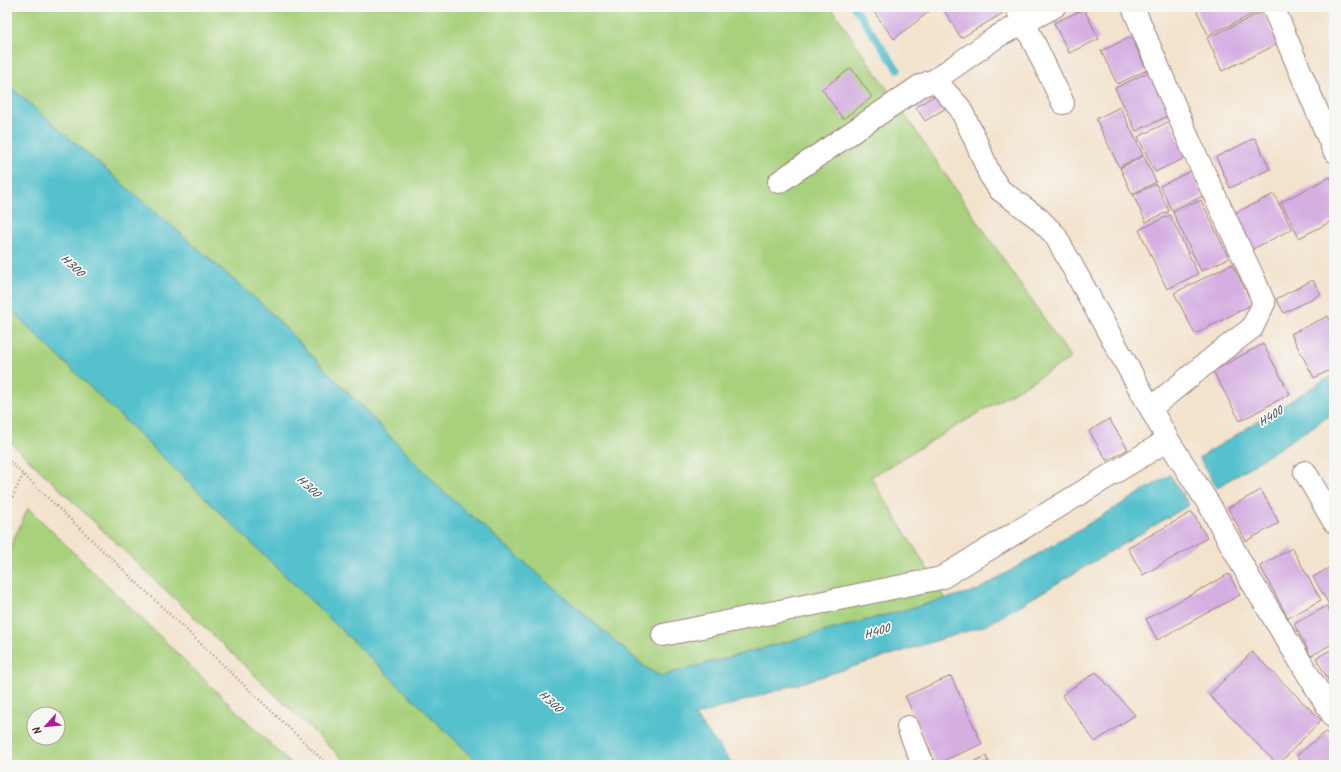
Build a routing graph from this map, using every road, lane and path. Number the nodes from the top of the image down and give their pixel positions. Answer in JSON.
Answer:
{"nodes":[{"id":1,"x":1054,"y":7,"type":"edge"},
{"id":2,"x":1133,"y":7,"type":"edge"},
{"id":3,"x":1273,"y":7,"type":"edge"},
{"id":4,"x":1020,"y":14,"type":"edge"},
{"id":5,"x":935,"y":80,"type":"junction"},
{"id":6,"x":1063,"y":103,"type":"dead end"},
{"id":7,"x":1334,"y":151,"type":"edge"},
{"id":8,"x":779,"y":182,"type":"dead end"},
{"id":9,"x":1151,"y":408,"type":"junction"},
{"id":10,"x":1168,"y":440,"type":"junction"},
{"id":11,"x":7,"y":459,"type":"edge"},
{"id":12,"x":1305,"y":472,"type":"dead end"},
{"id":13,"x":23,"y":475,"type":"junction"},
{"id":14,"x":7,"y":508,"type":"edge"},
{"id":15,"x":1334,"y":522,"type":"edge"},
{"id":16,"x":663,"y":635,"type":"dead end"},
{"id":17,"x":1334,"y":717,"type":"edge"},
{"id":18,"x":908,"y":726,"type":"dead end"},
{"id":19,"x":328,"y":765,"type":"edge"},
{"id":20,"x":923,"y":765,"type":"edge"}],
"edges":[{"from":1,"to":4,"type":"street"},
{"from":2,"to":9,"type":"street"},
{"from":3,"to":7,"type":"street"},
{"from":4,"to":5,"type":"street"},
{"from":4,"to":6,"type":"street"},
{"from":5,"to":8,"type":"street"},
{"from":5,"to":9,"type":"street"},
{"from":9,"to":10,"type":"street"},
{"from":10,"to":16,"type":"street"},
{"from":10,"to":17,"type":"street"},
{"from":11,"to":13,"type":"path"},
{"from":12,"to":15,"type":"street"},
{"from":13,"to":14,"type":"path"},
{"from":13,"to":19,"type":"path"},
{"from":18,"to":20,"type":"street"}]}
